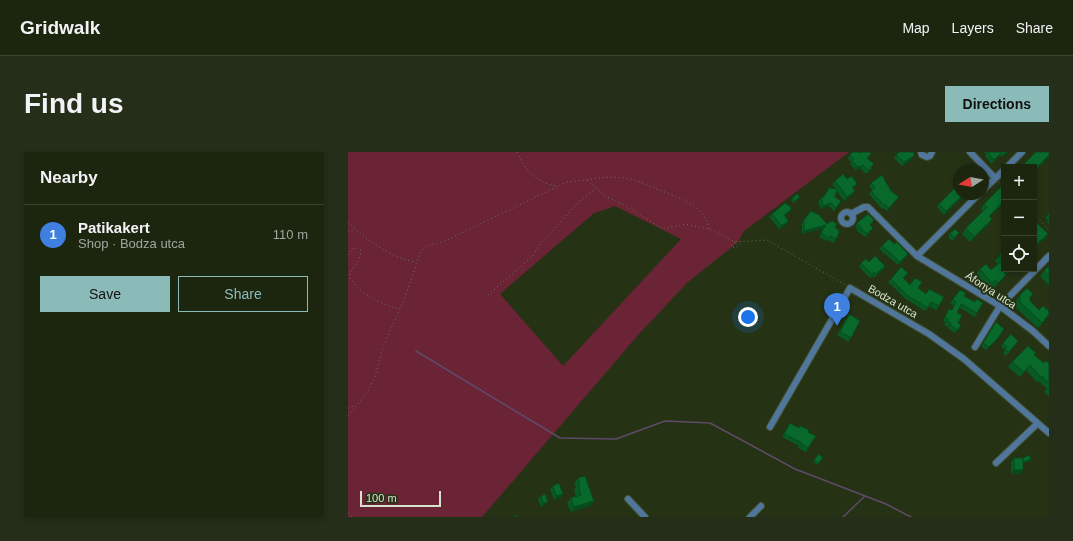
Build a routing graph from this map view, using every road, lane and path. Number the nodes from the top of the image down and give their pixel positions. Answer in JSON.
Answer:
{"nodes":[{"id":1,"x":517,"y":152,"type":"edge"},
{"id":2,"x":921,"y":152,"type":"edge"},
{"id":3,"x":932,"y":152,"type":"edge"},
{"id":4,"x":970,"y":152,"type":"edge"},
{"id":5,"x":1022,"y":152,"type":"edge"},
{"id":6,"x":1009,"y":164,"type":"edge"},
{"id":7,"x":1001,"y":173,"type":"edge"},
{"id":8,"x":996,"y":178,"type":"junction"},
{"id":9,"x":587,"y":180,"type":"junction"},
{"id":10,"x":989,"y":184,"type":"edge"},
{"id":11,"x":1001,"y":184,"type":"edge"},
{"id":12,"x":556,"y":186,"type":"junction"},
{"id":13,"x":597,"y":189,"type":"junction"},
{"id":14,"x":974,"y":200,"type":"edge"},
{"id":15,"x":851,"y":214,"type":"dead end"},
{"id":16,"x":1037,"y":217,"type":"edge"},
{"id":17,"x":348,"y":222,"type":"edge"},
{"id":18,"x":355,"y":229,"type":"junction"},
{"id":19,"x":709,"y":229,"type":"junction"},
{"id":20,"x":1049,"y":230,"type":"edge"},
{"id":21,"x":348,"y":232,"type":"edge"},
{"id":22,"x":735,"y":242,"type":"junction"},
{"id":23,"x":742,"y":242,"type":"junction"},
{"id":24,"x":348,"y":255,"type":"edge"},
{"id":25,"x":917,"y":256,"type":"junction"},
{"id":26,"x":1049,"y":256,"type":"edge"},
{"id":27,"x":416,"y":262,"type":"junction"},
{"id":28,"x":850,"y":288,"type":"junction"},
{"id":29,"x":488,"y":295,"type":"dead end"},
{"id":30,"x":1000,"y":306,"type":"junction"},
{"id":31,"x":399,"y":309,"type":"junction"},
{"id":32,"x":1049,"y":346,"type":"edge"},
{"id":33,"x":975,"y":347,"type":"dead end"},
{"id":34,"x":357,"y":404,"type":"junction"},
{"id":35,"x":348,"y":408,"type":"edge"},
{"id":36,"x":348,"y":416,"type":"edge"},
{"id":37,"x":1037,"y":424,"type":"junction"},
{"id":38,"x":770,"y":427,"type":"dead end"},
{"id":39,"x":1049,"y":433,"type":"edge"},
{"id":40,"x":996,"y":463,"type":"dead end"},
{"id":41,"x":628,"y":499,"type":"dead end"},
{"id":42,"x":762,"y":506,"type":"dead end"},
{"id":43,"x":348,"y":513,"type":"edge"},
{"id":44,"x":352,"y":517,"type":"edge"},
{"id":45,"x":645,"y":517,"type":"edge"},
{"id":46,"x":750,"y":517,"type":"edge"}],
"edges":[{"from":1,"to":12,"type":"path"},
{"from":2,"to":3,"type":"street"},
{"from":4,"to":8,"type":"street"},
{"from":5,"to":6,"type":"street"},
{"from":7,"to":8,"type":"street"},
{"from":8,"to":10,"type":"street"},
{"from":8,"to":11,"type":"path"},
{"from":9,"to":12,"type":"path"},
{"from":9,"to":13,"type":"path"},
{"from":9,"to":19,"type":"path"},
{"from":12,"to":27,"type":"path"},
{"from":13,"to":19,"type":"path"},
{"from":13,"to":29,"type":"path"},
{"from":14,"to":25,"type":"street"},
{"from":15,"to":25,"type":"street","name":"Áfonya utca"},
{"from":16,"to":20,"type":"path"},
{"from":17,"to":18,"type":"path"},
{"from":18,"to":21,"type":"path"},
{"from":18,"to":27,"type":"path"},
{"from":19,"to":22,"type":"path"},
{"from":22,"to":23,"type":"path"},
{"from":22,"to":23,"type":"path"},
{"from":23,"to":28,"type":"path"},
{"from":24,"to":31,"type":"path"},
{"from":25,"to":30,"type":"street","name":"Áfonya utca"},
{"from":26,"to":30,"type":"street"},
{"from":27,"to":31,"type":"path"},
{"from":28,"to":37,"type":"street","name":"Bodza utca"},
{"from":28,"to":38,"type":"street"},
{"from":30,"to":32,"type":"street","name":"Áfonya utca"},
{"from":30,"to":33,"type":"street"},
{"from":31,"to":34,"type":"path"},
{"from":34,"to":35,"type":"path"},
{"from":34,"to":36,"type":"path"},
{"from":37,"to":39,"type":"street","name":"Bodza utca"},
{"from":37,"to":40,"type":"street"},
{"from":41,"to":45,"type":"street"},
{"from":42,"to":46,"type":"street"},
{"from":43,"to":44,"type":"path"}]}
